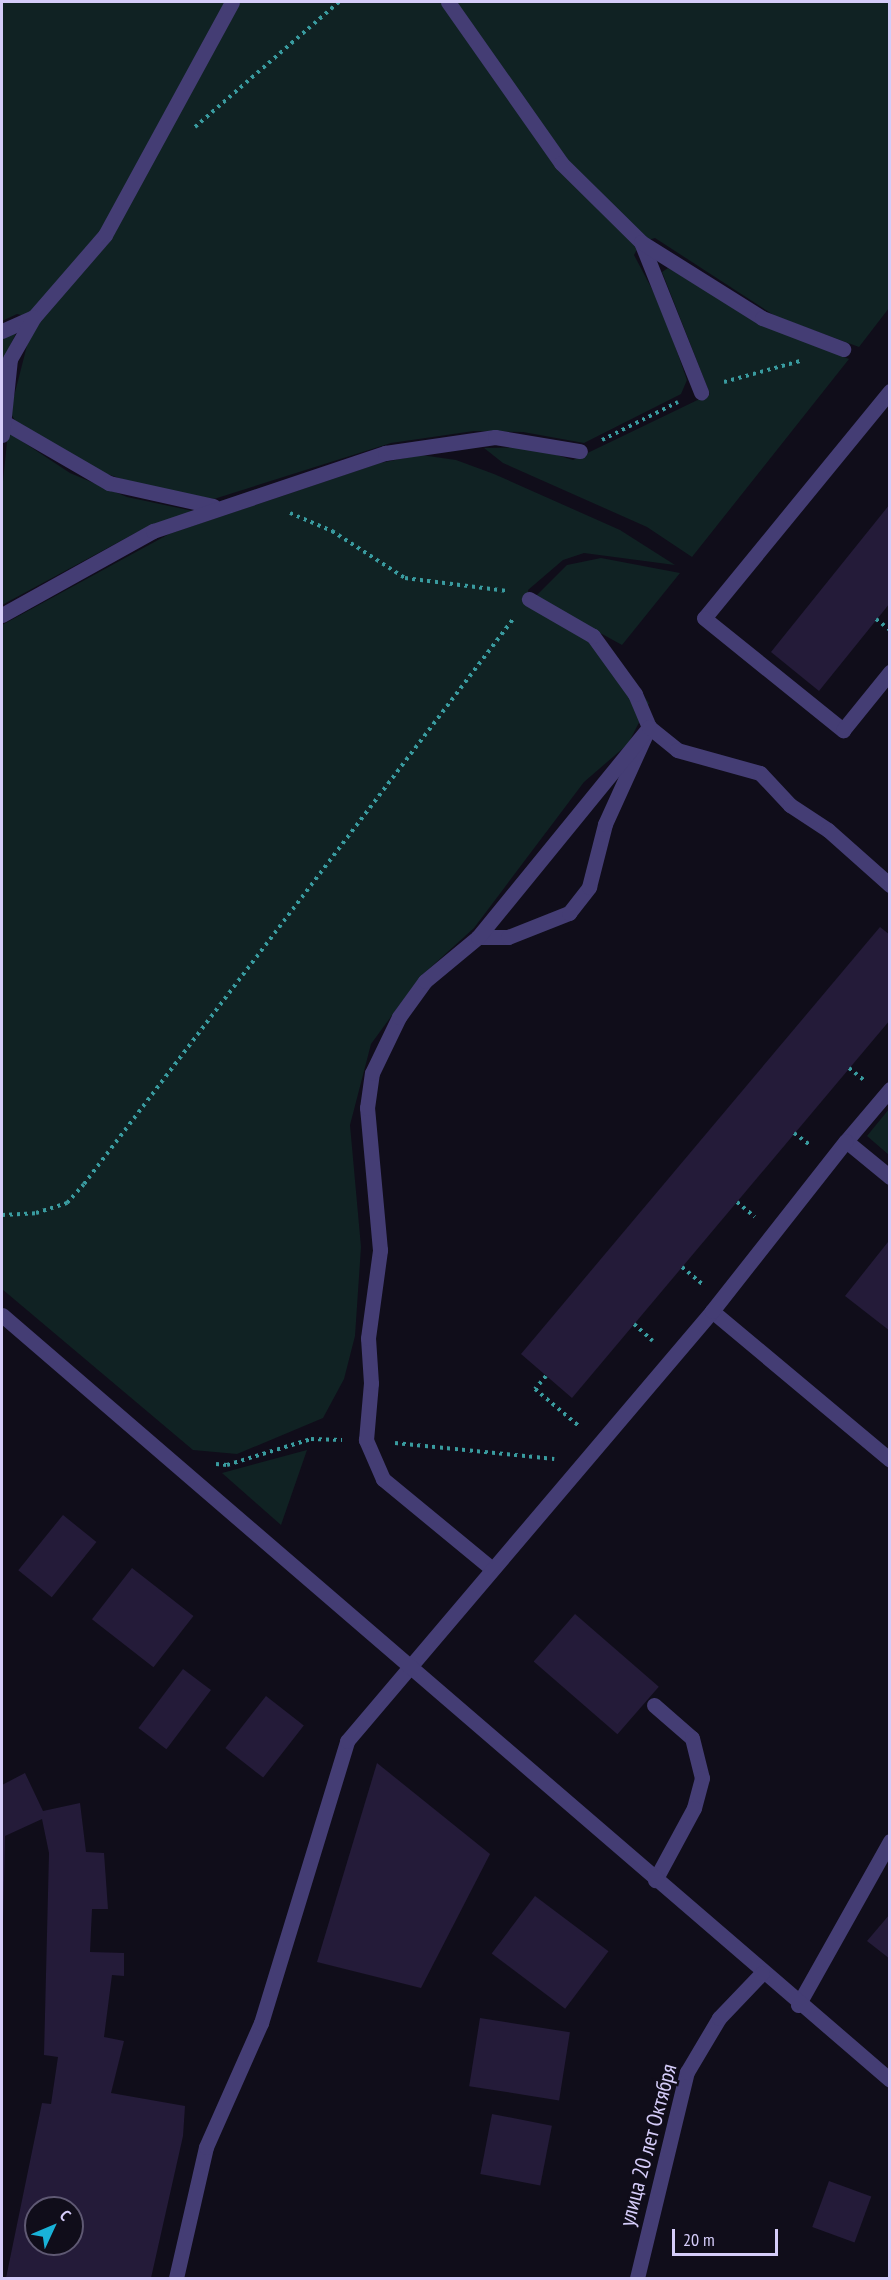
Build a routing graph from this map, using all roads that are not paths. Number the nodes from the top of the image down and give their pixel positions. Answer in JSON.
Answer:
{"nodes":[{"id":1,"x":232,"y":2,"type":"edge"},
{"id":2,"x":448,"y":2,"type":"edge"},
{"id":3,"x":641,"y":242,"type":"junction"},
{"id":4,"x":34,"y":318,"type":"junction"},
{"id":5,"x":2,"y":331,"type":"edge"},
{"id":6,"x":843,"y":349,"type":"dead end"},
{"id":7,"x":890,"y":391,"type":"edge"},
{"id":8,"x":701,"y":392,"type":"dead end"},
{"id":9,"x":2,"y":426,"type":"edge"},
{"id":10,"x":580,"y":451,"type":"dead end"},
{"id":11,"x":216,"y":507,"type":"junction"},
{"id":12,"x":530,"y":599,"type":"road end"},
{"id":13,"x":2,"y":615,"type":"edge"},
{"id":14,"x":890,"y":672,"type":"edge"},
{"id":15,"x":650,"y":727,"type":"junction"},
{"id":16,"x":890,"y":885,"type":"edge"},
{"id":17,"x":478,"y":937,"type":"junction"},
{"id":18,"x":890,"y":1089,"type":"edge"},
{"id":19,"x":846,"y":1141,"type":"junction"},
{"id":20,"x":890,"y":1177,"type":"edge"},
{"id":21,"x":712,"y":1311,"type":"junction"},
{"id":22,"x":2,"y":1315,"type":"edge"},
{"id":23,"x":890,"y":1460,"type":"edge"},
{"id":24,"x":491,"y":1568,"type":"junction"},
{"id":25,"x":407,"y":1665,"type":"junction"},
{"id":26,"x":654,"y":1705,"type":"dead end"},
{"id":27,"x":890,"y":1841,"type":"edge"},
{"id":28,"x":655,"y":1880,"type":"junction"},
{"id":29,"x":762,"y":1973,"type":"junction"},
{"id":30,"x":798,"y":2005,"type":"junction"},
{"id":31,"x":890,"y":2080,"type":"edge"},
{"id":32,"x":176,"y":2278,"type":"edge"},
{"id":33,"x":637,"y":2278,"type":"edge"}],
"edges":[{"from":1,"to":4,"type":"street"},
{"from":2,"to":3,"type":"street"},
{"from":3,"to":6,"type":"street"},
{"from":3,"to":8,"type":"street"},
{"from":4,"to":5,"type":"street"},
{"from":4,"to":9,"type":"street"},
{"from":7,"to":14,"type":"street"},
{"from":9,"to":11,"type":"street"},
{"from":10,"to":11,"type":"street"},
{"from":11,"to":13,"type":"street"},
{"from":12,"to":15,"type":"street"},
{"from":15,"to":16,"type":"street"},
{"from":15,"to":17,"type":"street"},
{"from":15,"to":17,"type":"street"},
{"from":17,"to":24,"type":"street"},
{"from":18,"to":19,"type":"street"},
{"from":19,"to":20,"type":"street"},
{"from":19,"to":21,"type":"street"},
{"from":21,"to":23,"type":"street"},
{"from":21,"to":24,"type":"street"},
{"from":22,"to":25,"type":"street"},
{"from":24,"to":25,"type":"street"},
{"from":25,"to":28,"type":"street"},
{"from":25,"to":32,"type":"street"},
{"from":26,"to":28,"type":"street"},
{"from":27,"to":30,"type":"street"},
{"from":28,"to":29,"type":"street"},
{"from":29,"to":30,"type":"street"},
{"from":29,"to":33,"type":"street","name":"улица 20 лет Октября"},
{"from":30,"to":31,"type":"street"}]}
